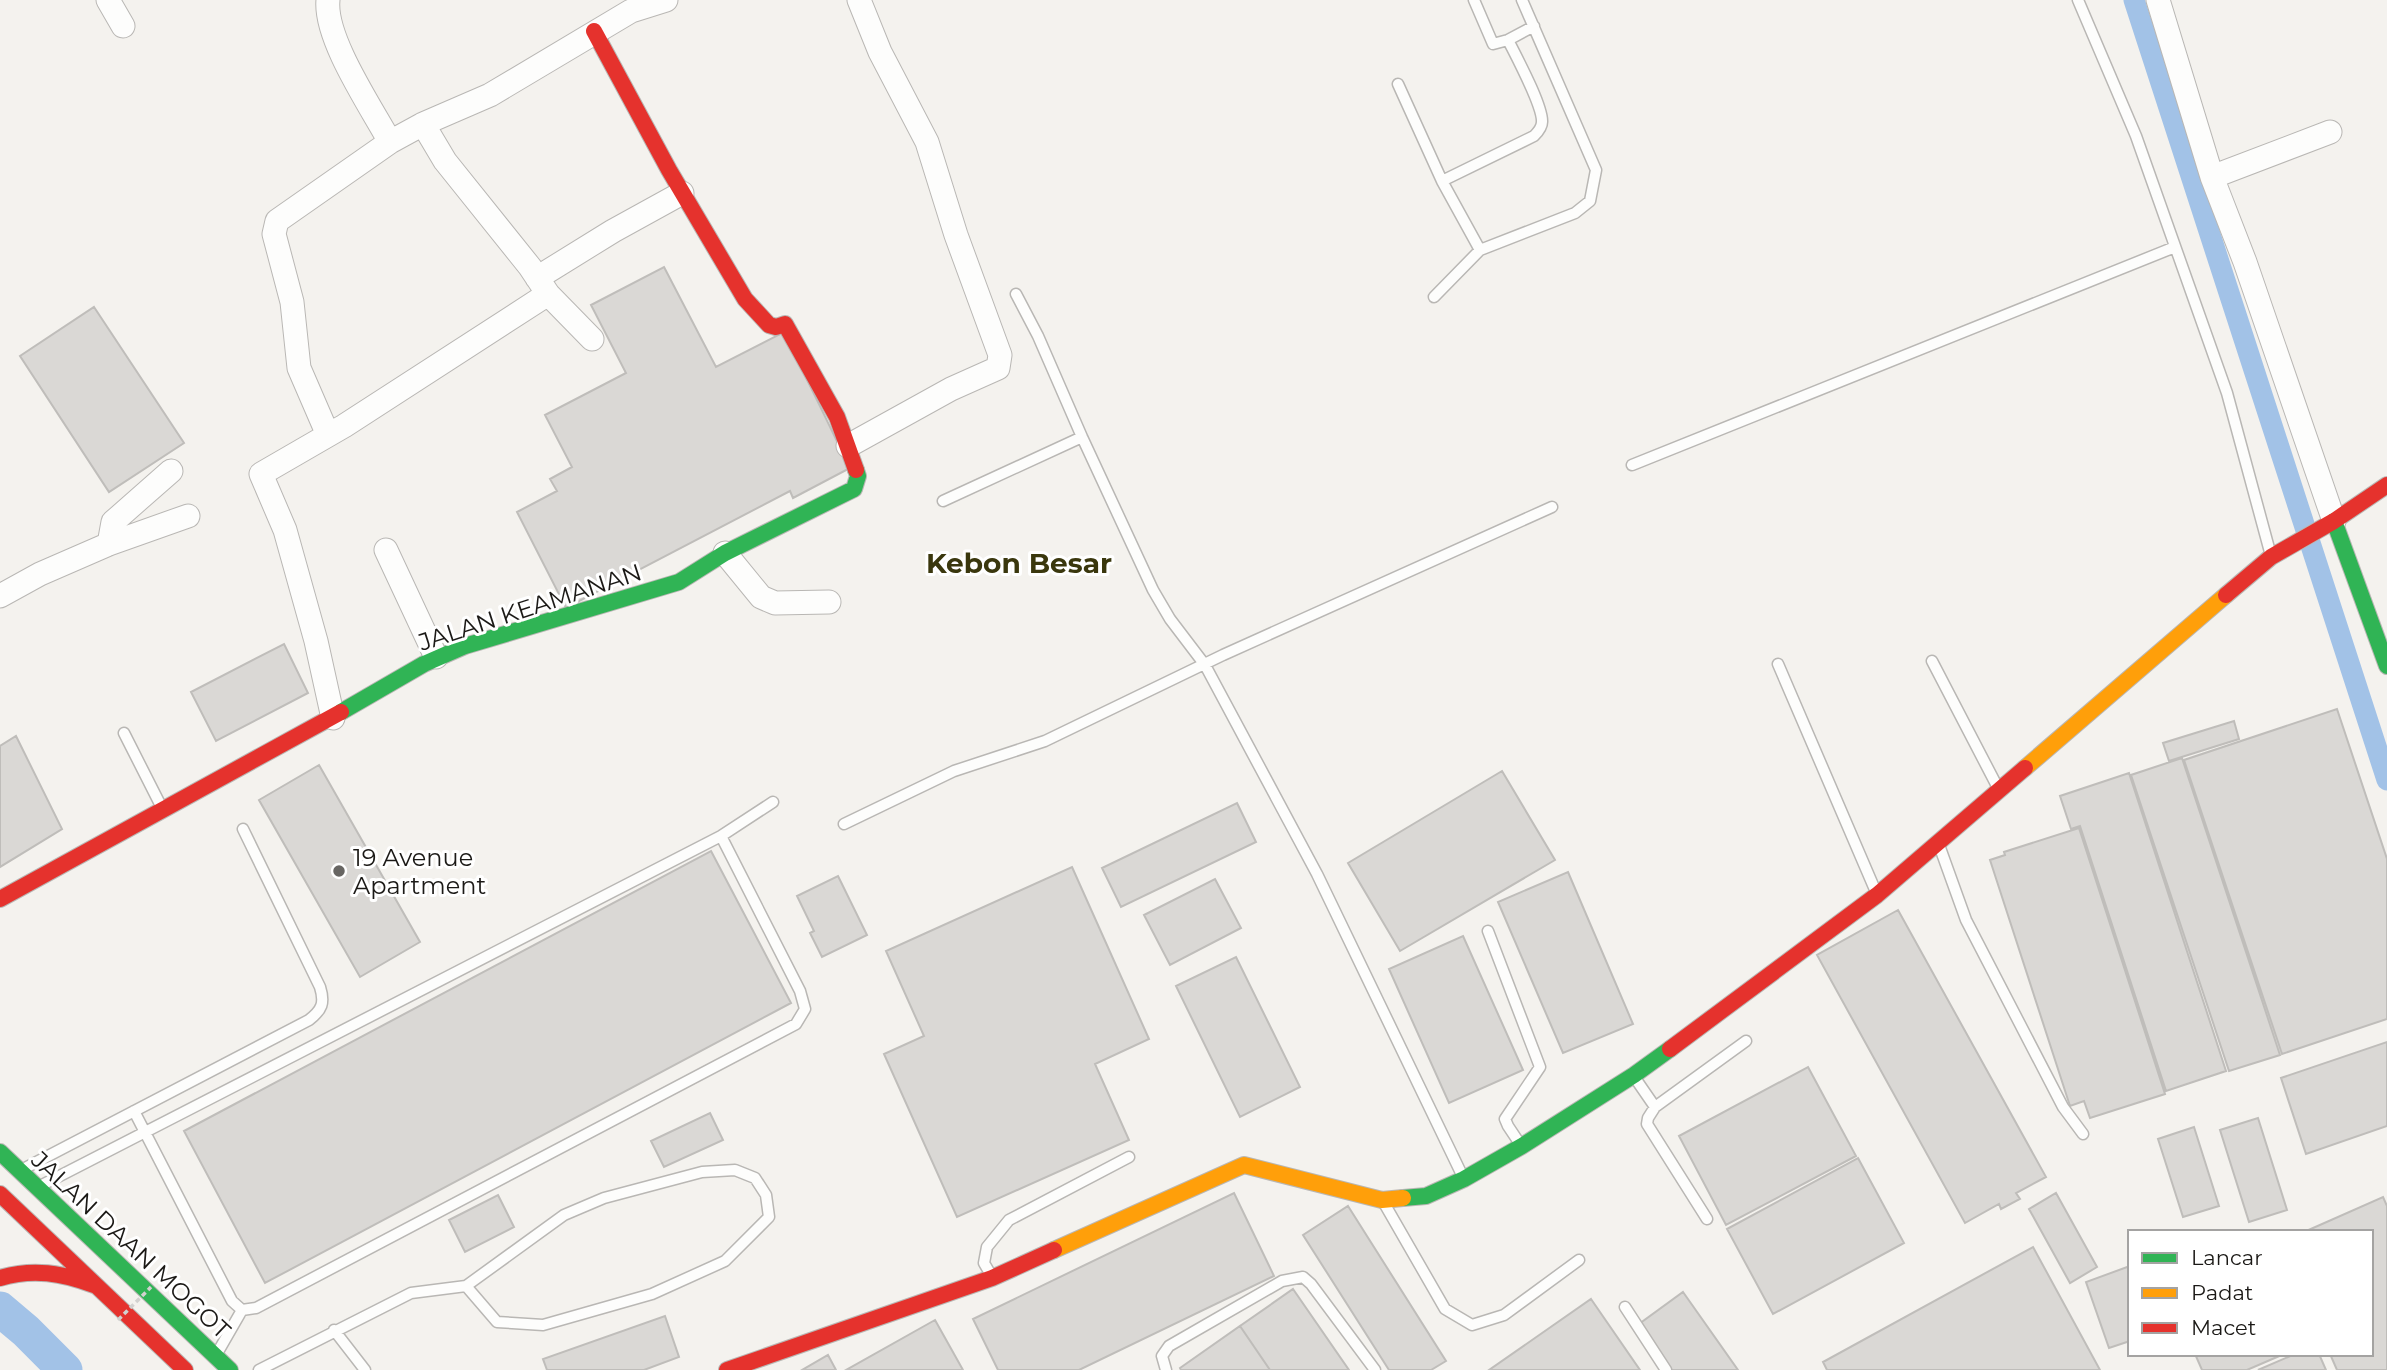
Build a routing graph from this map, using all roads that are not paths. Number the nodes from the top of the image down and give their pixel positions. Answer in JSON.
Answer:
{"nodes":[{"id":1,"x":108,"y":0,"type":"edge"},
{"id":2,"x":328,"y":0,"type":"edge"},
{"id":3,"x":666,"y":0,"type":"edge"},
{"id":4,"x":859,"y":0,"type":"edge"},
{"id":5,"x":1474,"y":0,"type":"edge"},
{"id":6,"x":1522,"y":0,"type":"edge"},
{"id":7,"x":2078,"y":0,"type":"edge"},
{"id":8,"x":2158,"y":0,"type":"edge"},
{"id":9,"x":123,"y":26,"type":"dead end"},
{"id":10,"x":1534,"y":26,"type":"junction"},
{"id":11,"x":594,"y":31,"type":"junction"},
{"id":12,"x":1508,"y":40,"type":"junction"},
{"id":13,"x":1398,"y":85,"type":"dead end"},
{"id":14,"x":424,"y":124,"type":"junction"},
{"id":15,"x":2330,"y":132,"type":"dead end"},
{"id":16,"x":390,"y":142,"type":"junction"},
{"id":17,"x":2212,"y":177,"type":"junction"},
{"id":18,"x":1442,"y":181,"type":"junction"},
{"id":19,"x":682,"y":194,"type":"junction"},
{"id":20,"x":2175,"y":247,"type":"junction"},
{"id":21,"x":1480,"y":250,"type":"junction"},
{"id":22,"x":543,"y":286,"type":"junction"},
{"id":23,"x":1016,"y":294,"type":"dead end"},
{"id":24,"x":1434,"y":297,"type":"dead end"},
{"id":25,"x":592,"y":339,"type":"dead end"},
{"id":26,"x":328,"y":435,"type":"junction"},
{"id":27,"x":1082,"y":437,"type":"junction"},
{"id":28,"x":848,"y":446,"type":"junction"},
{"id":29,"x":1632,"y":465,"type":"dead end"},
{"id":30,"x":171,"y":471,"type":"dead end"},
{"id":31,"x":2387,"y":485,"type":"edge"},
{"id":32,"x":943,"y":501,"type":"dead end"},
{"id":33,"x":1552,"y":507,"type":"dead end"},
{"id":34,"x":188,"y":516,"type":"dead end"},
{"id":35,"x":2329,"y":524,"type":"junction"},
{"id":36,"x":109,"y":544,"type":"junction"},
{"id":37,"x":386,"y":550,"type":"dead end"},
{"id":38,"x":725,"y":553,"type":"junction"},
{"id":39,"x":2271,"y":557,"type":"junction"},
{"id":40,"x":0,"y":596,"type":"edge"},
{"id":41,"x":829,"y":602,"type":"dead end"},
{"id":42,"x":436,"y":657,"type":"junction"},
{"id":43,"x":1932,"y":661,"type":"dead end"},
{"id":44,"x":1778,"y":664,"type":"dead end"},
{"id":45,"x":1205,"y":665,"type":"junction"},
{"id":46,"x":2387,"y":666,"type":"edge"},
{"id":47,"x":333,"y":718,"type":"junction"},
{"id":48,"x":124,"y":733,"type":"dead end"},
{"id":49,"x":1999,"y":791,"type":"junction"},
{"id":50,"x":773,"y":802,"type":"dead end"},
{"id":51,"x":163,"y":810,"type":"junction"},
{"id":52,"x":844,"y":824,"type":"dead end"},
{"id":53,"x":243,"y":829,"type":"dead end"},
{"id":54,"x":721,"y":836,"type":"junction"},
{"id":55,"x":1938,"y":842,"type":"junction"},
{"id":56,"x":1877,"y":895,"type":"junction"},
{"id":57,"x":0,"y":899,"type":"edge"},
{"id":58,"x":1488,"y":930,"type":"dead end"},
{"id":59,"x":1746,"y":1041,"type":"dead end"},
{"id":60,"x":1634,"y":1075,"type":"junction"},
{"id":61,"x":1655,"y":1107,"type":"junction"},
{"id":62,"x":134,"y":1111,"type":"junction"},
{"id":63,"x":145,"y":1133,"type":"junction"},
{"id":64,"x":2083,"y":1135,"type":"dead end"},
{"id":65,"x":1522,"y":1146,"type":"junction"},
{"id":66,"x":0,"y":1152,"type":"edge"},
{"id":67,"x":1129,"y":1157,"type":"dead end"},
{"id":68,"x":20,"y":1171,"type":"junction"},
{"id":69,"x":1464,"y":1180,"type":"junction"},
{"id":70,"x":36,"y":1188,"type":"junction"},
{"id":71,"x":0,"y":1194,"type":"edge"},
{"id":72,"x":1382,"y":1200,"type":"junction"},
{"id":73,"x":14,"y":1207,"type":"junction"},
{"id":74,"x":1707,"y":1219,"type":"dead end"},
{"id":75,"x":23,"y":1235,"type":"dead end"},
{"id":76,"x":1579,"y":1260,"type":"dead end"},
{"id":77,"x":10,"y":1272,"type":"edge"},
{"id":78,"x":992,"y":1278,"type":"junction"},
{"id":79,"x":94,"y":1285,"type":"junction"},
{"id":80,"x":466,"y":1286,"type":"junction"},
{"id":81,"x":1625,"y":1307,"type":"dead end"},
{"id":82,"x":243,"y":1310,"type":"junction"},
{"id":83,"x":334,"y":1330,"type":"junction"},
{"id":84,"x":215,"y":1356,"type":"junction"},
{"id":85,"x":185,"y":1370,"type":"edge"},
{"id":86,"x":230,"y":1370,"type":"edge"},
{"id":87,"x":258,"y":1370,"type":"edge"},
{"id":88,"x":365,"y":1370,"type":"edge"},
{"id":89,"x":727,"y":1370,"type":"edge"},
{"id":90,"x":1166,"y":1370,"type":"edge"},
{"id":91,"x":1375,"y":1370,"type":"edge"},
{"id":92,"x":1666,"y":1370,"type":"edge"}],
"edges":[{"from":1,"to":9,"type":"street"},
{"from":2,"to":16,"type":"street"},
{"from":3,"to":11,"type":"street"},
{"from":4,"to":28,"type":"street"},
{"from":5,"to":12,"type":"lane"},
{"from":6,"to":10,"type":"lane"},
{"from":7,"to":20,"type":"lane"},
{"from":8,"to":17,"type":"street"},
{"from":10,"to":12,"type":"lane"},
{"from":10,"to":21,"type":"lane"},
{"from":11,"to":14,"type":"street"},
{"from":11,"to":19,"type":"main road"},
{"from":12,"to":18,"type":"lane"},
{"from":13,"to":18,"type":"lane"},
{"from":14,"to":16,"type":"street"},
{"from":14,"to":22,"type":"street"},
{"from":15,"to":17,"type":"street"},
{"from":16,"to":26,"type":"street"},
{"from":17,"to":35,"type":"street"},
{"from":18,"to":21,"type":"lane"},
{"from":19,"to":22,"type":"street"},
{"from":19,"to":28,"type":"main road","name":"JALAN KEAMANAN"},
{"from":20,"to":29,"type":"lane"},
{"from":20,"to":39,"type":"lane"},
{"from":21,"to":24,"type":"lane"},
{"from":22,"to":25,"type":"street"},
{"from":22,"to":26,"type":"street"},
{"from":23,"to":27,"type":"lane"},
{"from":26,"to":47,"type":"street"},
{"from":27,"to":32,"type":"lane"},
{"from":27,"to":45,"type":"lane"},
{"from":28,"to":38,"type":"main road","name":"JALAN KEAMANAN"},
{"from":30,"to":36,"type":"street"},
{"from":31,"to":35,"type":"main road"},
{"from":33,"to":45,"type":"lane"},
{"from":34,"to":36,"type":"street"},
{"from":35,"to":39,"type":"main road"},
{"from":35,"to":46,"type":"main road"},
{"from":36,"to":40,"type":"street"},
{"from":37,"to":42,"type":"street"},
{"from":38,"to":41,"type":"street"},
{"from":38,"to":42,"type":"main road","name":"JALAN KEAMANAN"},
{"from":39,"to":49,"type":"main road"},
{"from":42,"to":47,"type":"main road","name":"JALAN KEAMANAN"},
{"from":43,"to":49,"type":"lane"},
{"from":44,"to":56,"type":"lane"},
{"from":45,"to":52,"type":"lane"},
{"from":45,"to":69,"type":"lane"},
{"from":47,"to":51,"type":"main road","name":"JALAN KEAMANAN"},
{"from":48,"to":51,"type":"lane"},
{"from":49,"to":55,"type":"main road"},
{"from":50,"to":54,"type":"lane"},
{"from":51,"to":57,"type":"main road","name":"JALAN KEAMANAN"},
{"from":53,"to":62,"type":"lane"},
{"from":54,"to":63,"type":"lane"},
{"from":54,"to":82,"type":"lane"},
{"from":55,"to":56,"type":"main road"},
{"from":55,"to":64,"type":"lane"},
{"from":56,"to":60,"type":"main road"},
{"from":58,"to":65,"type":"lane"},
{"from":59,"to":61,"type":"lane"},
{"from":60,"to":61,"type":"lane"},
{"from":60,"to":65,"type":"main road"},
{"from":61,"to":74,"type":"lane"},
{"from":62,"to":63,"type":"lane"},
{"from":62,"to":68,"type":"lane"},
{"from":63,"to":70,"type":"lane"},
{"from":63,"to":82,"type":"lane"},
{"from":65,"to":69,"type":"main road"},
{"from":66,"to":68,"type":"main road","name":"JALAN DAAN MOGOT"},
{"from":67,"to":78,"type":"lane"},
{"from":68,"to":70,"type":"main road","name":"JALAN DAAN MOGOT"},
{"from":69,"to":72,"type":"main road"},
{"from":70,"to":84,"type":"main road","name":"JALAN DAAN MOGOT"},
{"from":71,"to":73,"type":"main road"},
{"from":72,"to":76,"type":"lane"},
{"from":72,"to":78,"type":"main road"},
{"from":73,"to":75,"type":"main road"},
{"from":73,"to":79,"type":"main road"},
{"from":77,"to":79,"type":"main road"},
{"from":78,"to":89,"type":"main road"},
{"from":79,"to":85,"type":"main road"},
{"from":80,"to":80,"type":"lane"},
{"from":80,"to":83,"type":"lane"},
{"from":81,"to":92,"type":"lane"},
{"from":82,"to":84,"type":"lane"},
{"from":83,"to":87,"type":"lane"},
{"from":83,"to":88,"type":"lane"},
{"from":84,"to":86,"type":"main road","name":"JALAN DAAN MOGOT"},
{"from":90,"to":91,"type":"lane"}]}
